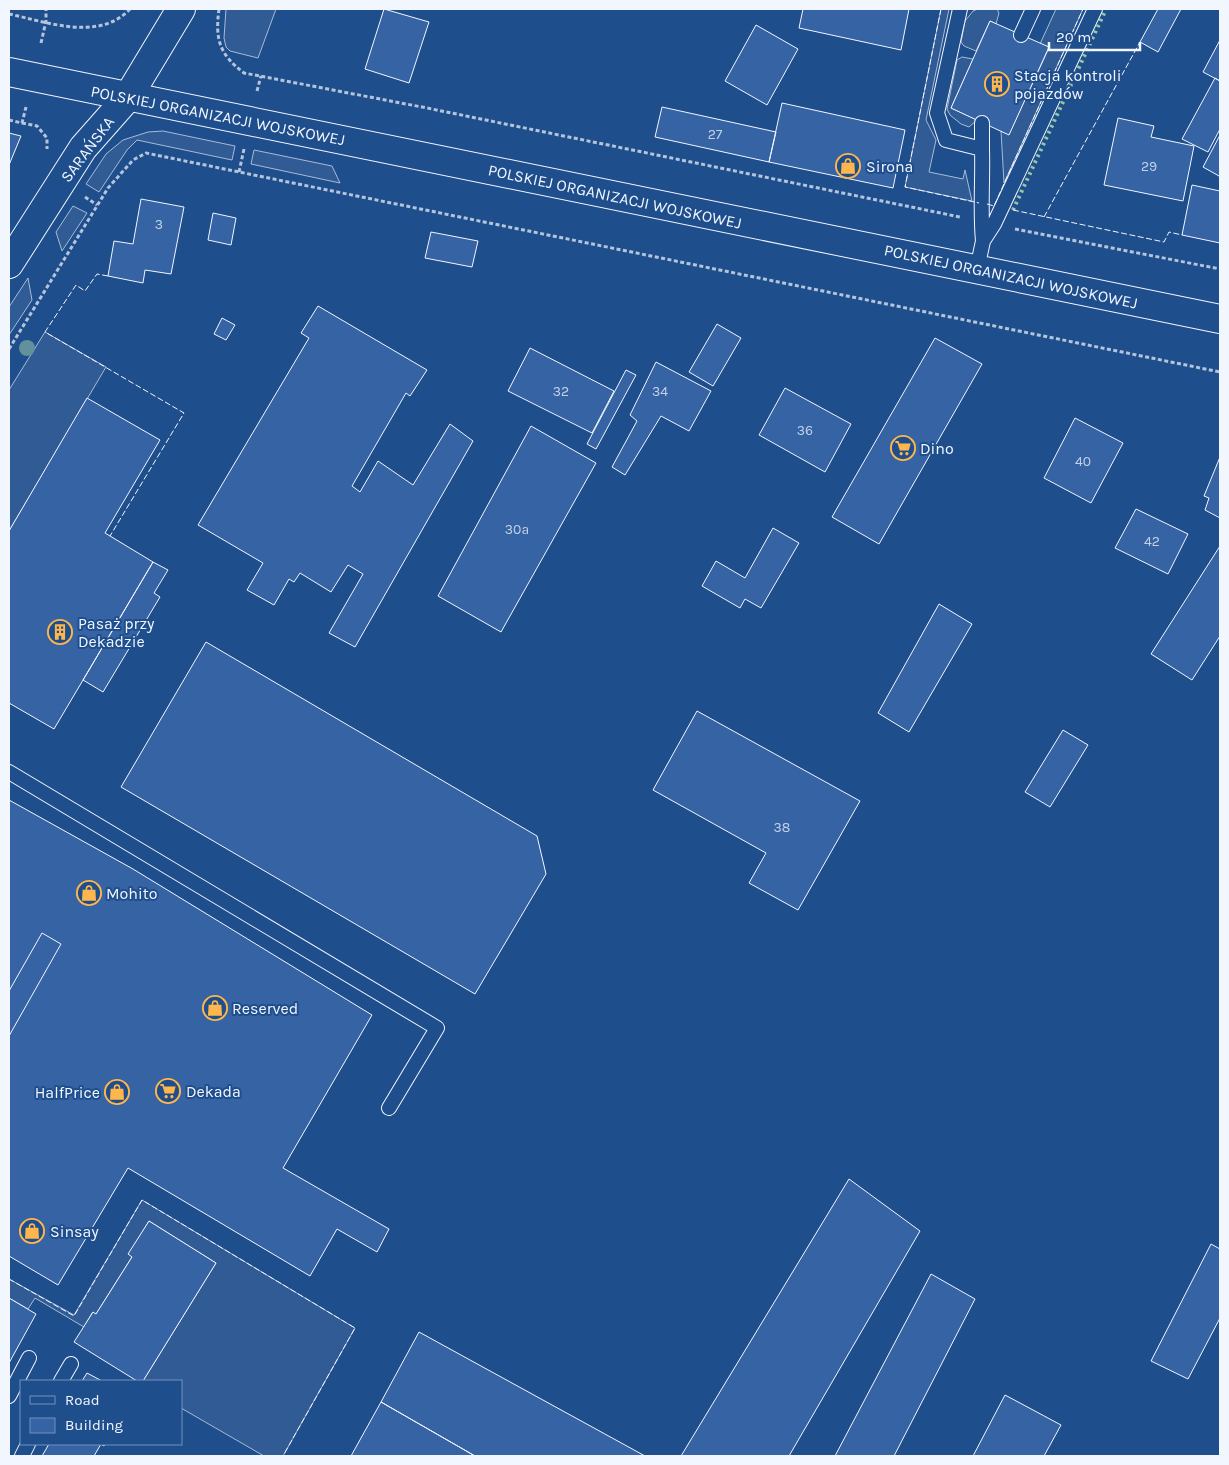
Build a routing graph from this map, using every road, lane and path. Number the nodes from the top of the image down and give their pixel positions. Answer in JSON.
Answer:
{"nodes":[{"id":1,"x":46,"y":9,"type":"edge"},
{"id":2,"x":130,"y":9,"type":"edge"},
{"id":3,"x":181,"y":9,"type":"edge"},
{"id":4,"x":219,"y":9,"type":"edge"},
{"id":5,"x":960,"y":9,"type":"edge"},
{"id":6,"x":1033,"y":9,"type":"edge"},
{"id":7,"x":1095,"y":9,"type":"edge"},
{"id":8,"x":9,"y":14,"type":"edge"},
{"id":9,"x":210,"y":17,"type":"dead end"},
{"id":10,"x":218,"y":19,"type":"junction"},
{"id":11,"x":46,"y":21,"type":"junction"},
{"id":12,"x":1021,"y":35,"type":"dead end"},
{"id":13,"x":41,"y":43,"type":"dead end"},
{"id":14,"x":9,"y":72,"type":"edge"},
{"id":15,"x":261,"y":76,"type":"junction"},
{"id":16,"x":257,"y":91,"type":"dead end"},
{"id":17,"x":128,"y":97,"type":"junction"},
{"id":18,"x":26,"y":106,"type":"dead end"},
{"id":19,"x":9,"y":120,"type":"edge"},
{"id":20,"x":22,"y":123,"type":"junction"},
{"id":21,"x":982,"y":123,"type":"dead end"},
{"id":22,"x":244,"y":148,"type":"dead end"},
{"id":23,"x":982,"y":149,"type":"junction"},
{"id":24,"x":47,"y":155,"type":"dead end"},
{"id":25,"x":239,"y":172,"type":"junction"},
{"id":26,"x":80,"y":194,"type":"dead end"},
{"id":27,"x":97,"y":205,"type":"junction"},
{"id":28,"x":987,"y":223,"type":"junction"},
{"id":29,"x":9,"y":264,"type":"edge"},
{"id":30,"x":977,"y":269,"type":"junction"},
{"id":31,"x":1220,"y":269,"type":"edge"},
{"id":32,"x":1220,"y":319,"type":"edge"},
{"id":33,"x":9,"y":349,"type":"edge"},
{"id":34,"x":1220,"y":372,"type":"edge"},
{"id":35,"x":9,"y":772,"type":"edge"},
{"id":36,"x":389,"y":1108,"type":"dead end"},
{"id":37,"x":29,"y":1358,"type":"dead end"},
{"id":38,"x":71,"y":1364,"type":"dead end"},
{"id":39,"x":63,"y":1380,"type":"edge"},
{"id":40,"x":9,"y":1396,"type":"edge"}],
"edges":[{"from":1,"to":11,"type":"path"},
{"from":2,"to":11,"type":"path"},
{"from":3,"to":17,"type":"main road","name":"SARAŃSKA"},
{"from":4,"to":10,"type":"path"},
{"from":5,"to":23,"type":"lane"},
{"from":6,"to":12,"type":"lane"},
{"from":7,"to":28,"type":"lane"},
{"from":8,"to":11,"type":"path"},
{"from":9,"to":10,"type":"path"},
{"from":10,"to":15,"type":"path"},
{"from":11,"to":13,"type":"path"},
{"from":14,"to":17,"type":"main road","name":"POLSKIEJ ORGANIZACJI WOJSKOWEJ"},
{"from":15,"to":16,"type":"path"},
{"from":15,"to":28,"type":"path"},
{"from":17,"to":29,"type":"main road","name":"SARAŃSKA"},
{"from":17,"to":30,"type":"main road","name":"POLSKIEJ ORGANIZACJI WOJSKOWEJ"},
{"from":18,"to":20,"type":"path"},
{"from":19,"to":20,"type":"path"},
{"from":20,"to":24,"type":"path"},
{"from":21,"to":23,"type":"lane"},
{"from":22,"to":25,"type":"path"},
{"from":23,"to":28,"type":"lane"},
{"from":25,"to":27,"type":"path"},
{"from":25,"to":34,"type":"path"},
{"from":26,"to":27,"type":"path"},
{"from":27,"to":33,"type":"path"},
{"from":28,"to":30,"type":"lane"},
{"from":28,"to":31,"type":"path"},
{"from":30,"to":32,"type":"main road","name":"POLSKIEJ ORGANIZACJI WOJSKOWEJ"},
{"from":35,"to":36,"type":"lane"},
{"from":37,"to":40,"type":"lane"},
{"from":38,"to":39,"type":"lane"}]}
